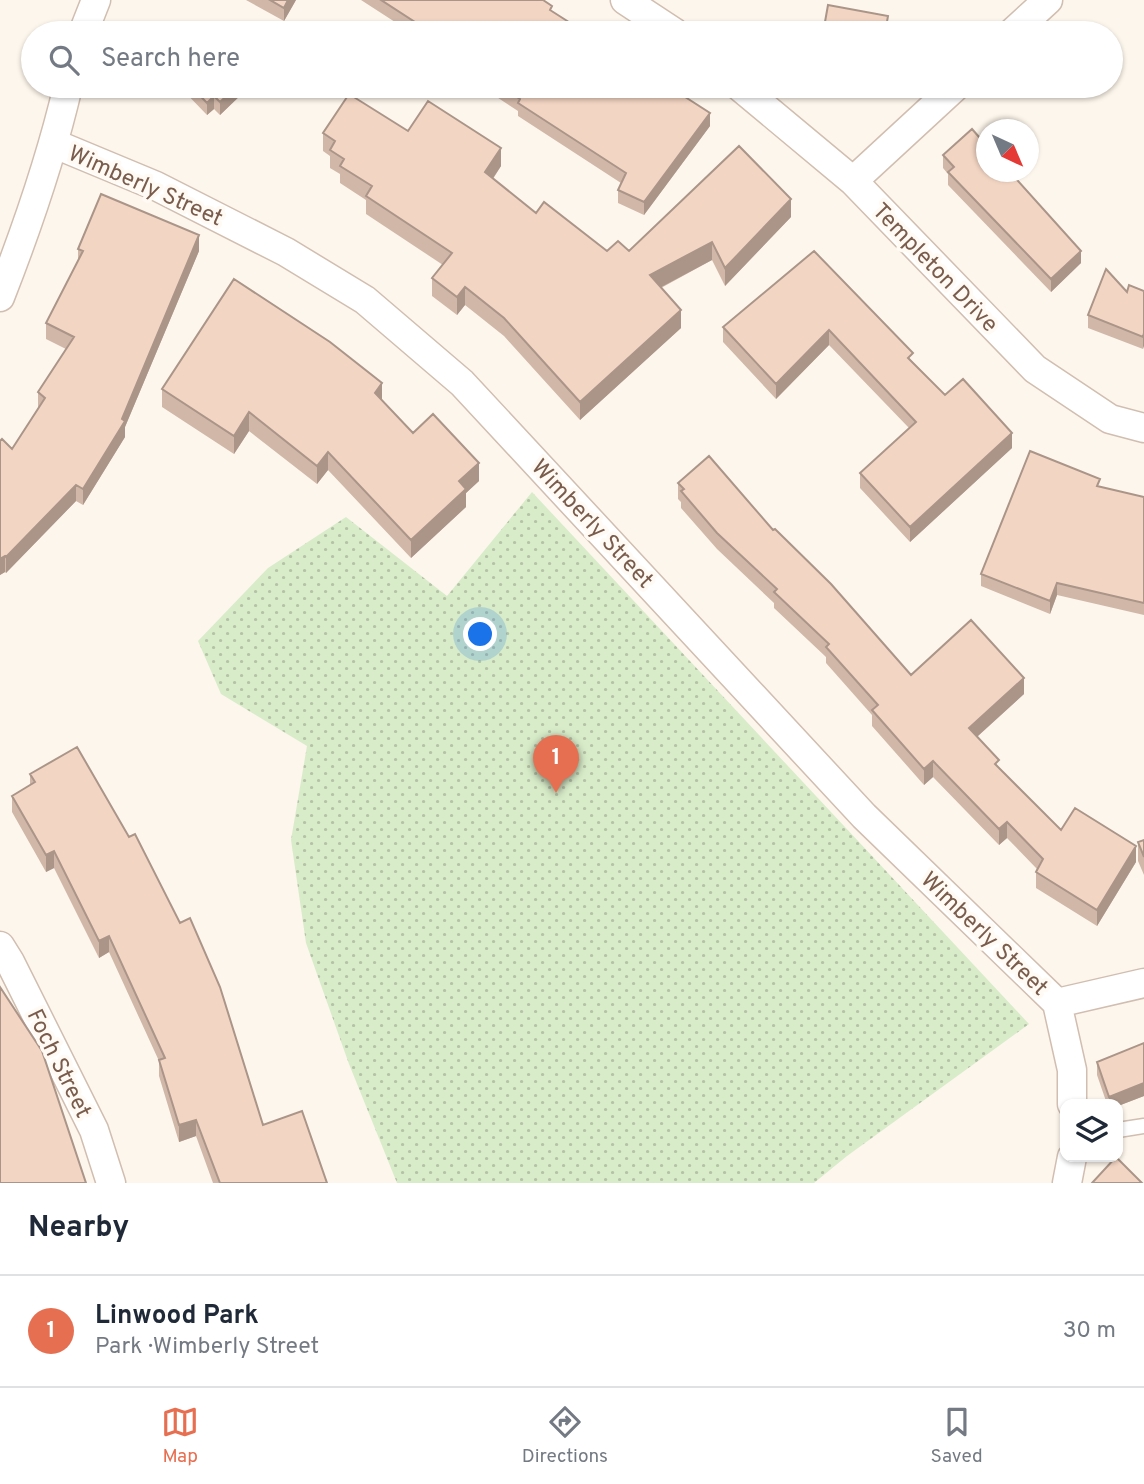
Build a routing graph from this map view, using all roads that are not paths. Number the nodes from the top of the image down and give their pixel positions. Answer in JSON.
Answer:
{"nodes":[{"id":1,"x":96,"y":0,"type":"edge"},
{"id":2,"x":625,"y":0,"type":"edge"},
{"id":3,"x":1048,"y":0,"type":"edge"},
{"id":4,"x":88,"y":21,"type":"edge"},
{"id":5,"x":657,"y":21,"type":"edge"},
{"id":6,"x":1025,"y":21,"type":"edge"},
{"id":7,"x":65,"y":98,"type":"edge"},
{"id":8,"x":754,"y":98,"type":"edge"},
{"id":9,"x":943,"y":98,"type":"edge"},
{"id":10,"x":55,"y":144,"type":"junction"},
{"id":11,"x":853,"y":181,"type":"junction"},
{"id":12,"x":0,"y":298,"type":"edge"},
{"id":13,"x":1144,"y":428,"type":"edge"},
{"id":14,"x":0,"y":946,"type":"edge"},
{"id":15,"x":1144,"y":983,"type":"edge"},
{"id":16,"x":1056,"y":1003,"type":"junction"},
{"id":17,"x":1072,"y":1099,"type":"edge"},
{"id":18,"x":1144,"y":1126,"type":"edge"},
{"id":19,"x":1123,"y":1129,"type":"edge"},
{"id":20,"x":1071,"y":1162,"type":"edge"},
{"id":21,"x":111,"y":1183,"type":"edge"},
{"id":22,"x":1067,"y":1183,"type":"edge"}],
"edges":[{"from":1,"to":4,"type":"street"},
{"from":2,"to":5,"type":"street"},
{"from":3,"to":6,"type":"street"},
{"from":7,"to":10,"type":"street"},
{"from":8,"to":11,"type":"street","name":"Templeton Drive"},
{"from":9,"to":11,"type":"street"},
{"from":10,"to":12,"type":"street"},
{"from":10,"to":16,"type":"street","name":"Wimberly Street"},
{"from":11,"to":13,"type":"street","name":"Templeton Drive"},
{"from":14,"to":21,"type":"street","name":"Foch Street"},
{"from":15,"to":16,"type":"street"},
{"from":16,"to":17,"type":"street"},
{"from":18,"to":19,"type":"lane"},
{"from":20,"to":22,"type":"street"}]}
